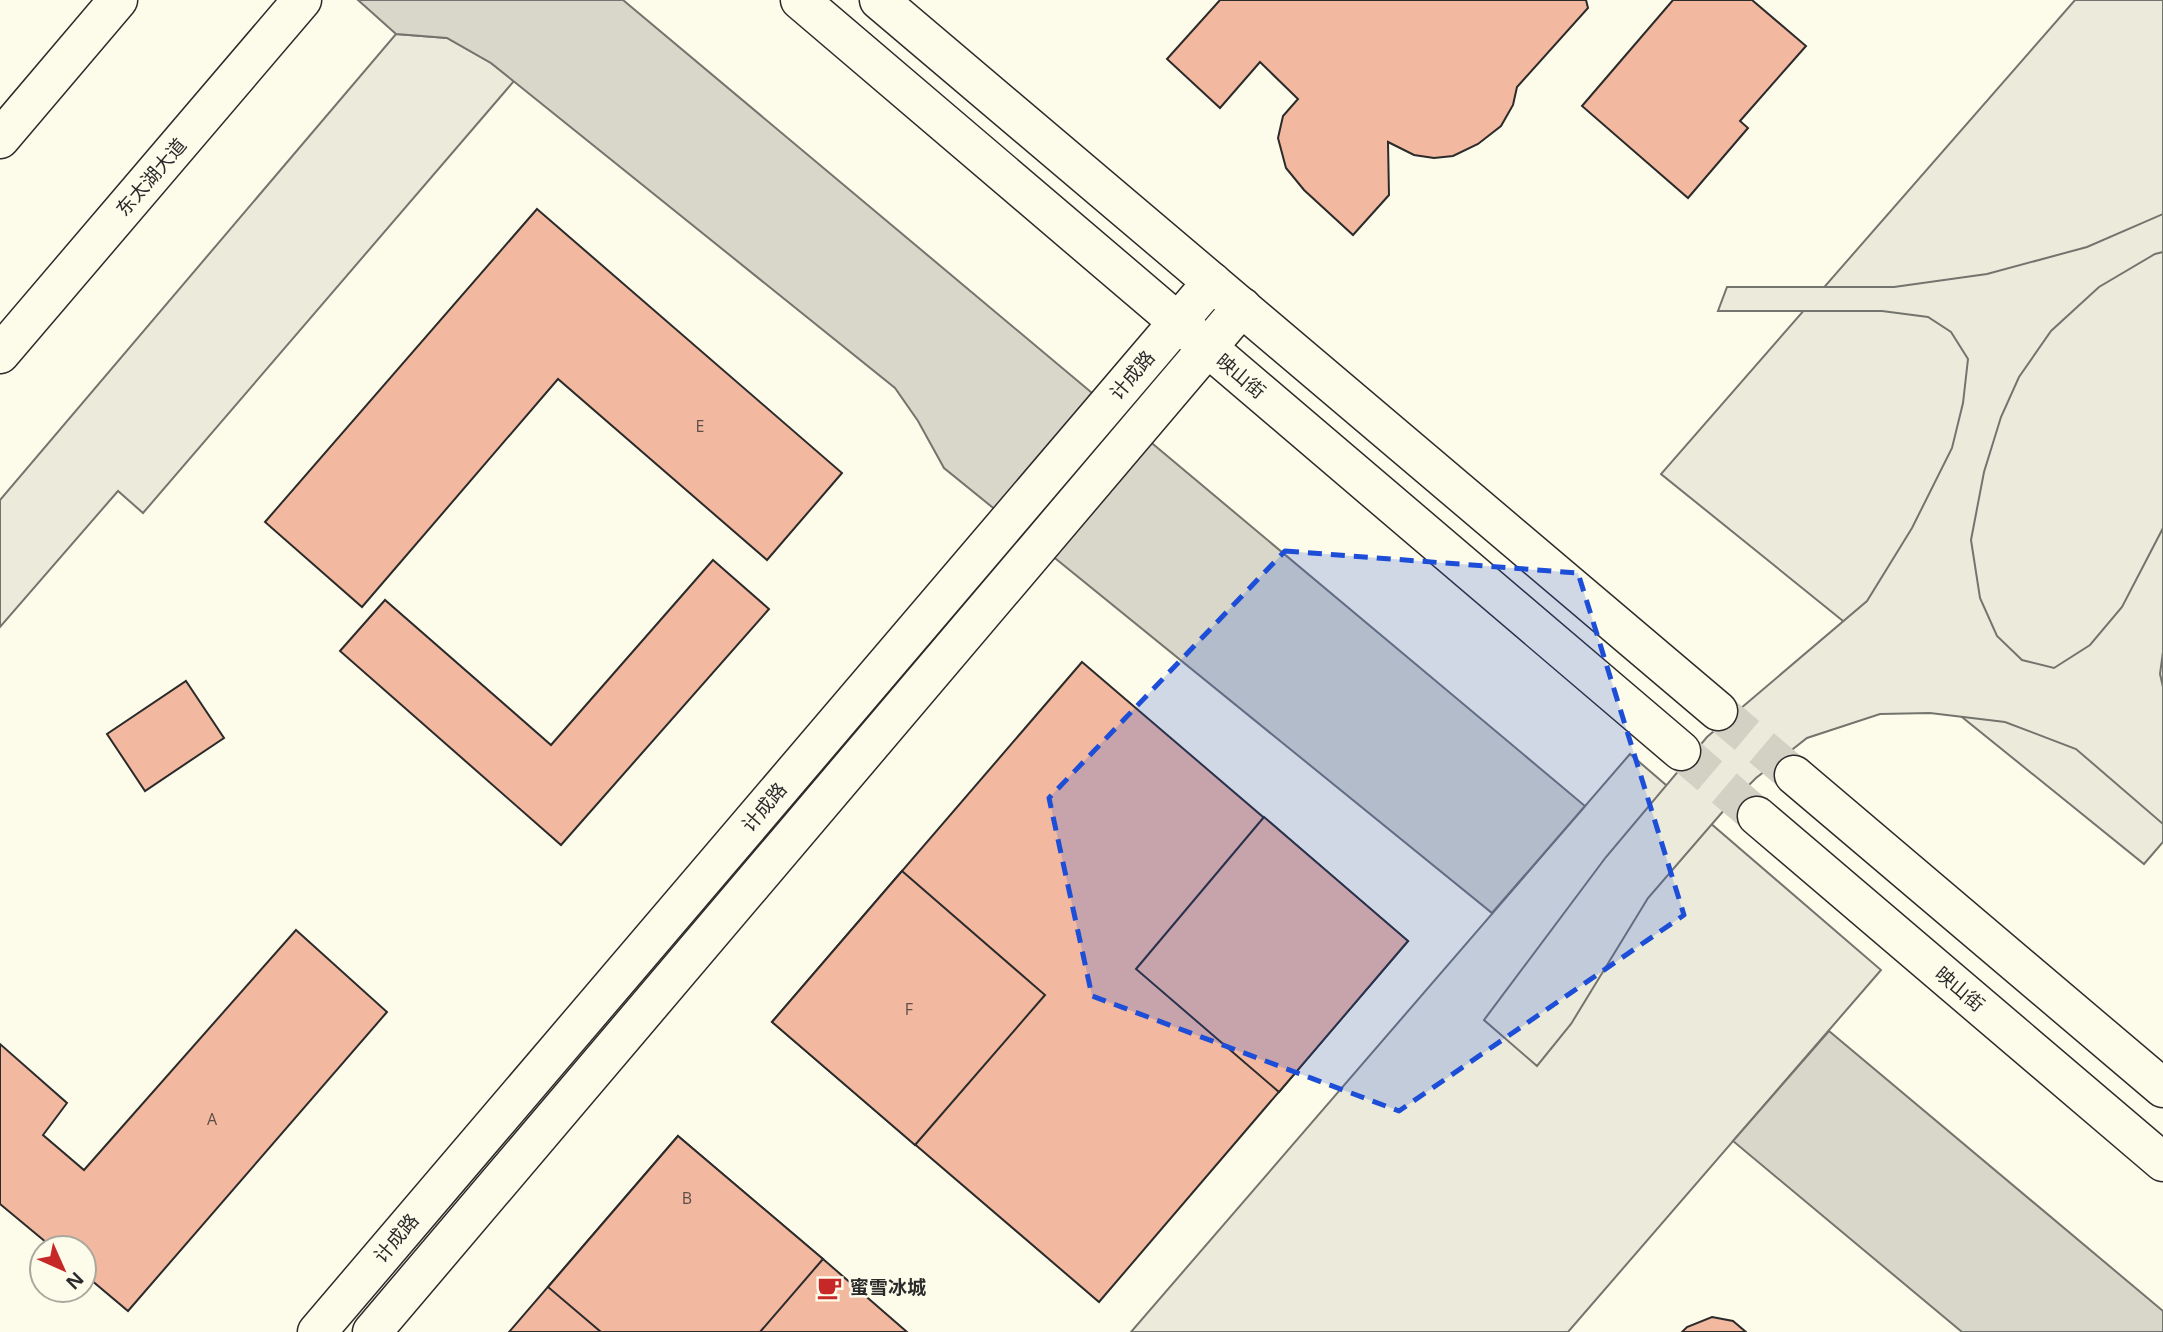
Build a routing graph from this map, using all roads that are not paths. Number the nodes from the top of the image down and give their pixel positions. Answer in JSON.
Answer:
{"nodes":[{"id":1,"x":118,"y":0,"type":"edge"},
{"id":2,"x":302,"y":0,"type":"edge"},
{"id":3,"x":800,"y":0,"type":"edge"},
{"id":4,"x":879,"y":0,"type":"edge"},
{"id":5,"x":0,"y":139,"type":"edge"},
{"id":6,"x":1212,"y":282,"type":"junction"},
{"id":7,"x":1242,"y":307,"type":"junction"},
{"id":8,"x":1177,"y":322,"type":"junction"},
{"id":9,"x":1208,"y":348,"type":"junction"},
{"id":10,"x":0,"y":354,"type":"edge"},
{"id":11,"x":1718,"y":711,"type":"tunnel mouth"},
{"id":12,"x":1681,"y":751,"type":"tunnel mouth"},
{"id":13,"x":1794,"y":775,"type":"tunnel mouth"},
{"id":14,"x":1757,"y":816,"type":"tunnel mouth"},
{"id":15,"x":2163,"y":1088,"type":"edge"},
{"id":16,"x":2163,"y":1162,"type":"edge"},
{"id":17,"x":317,"y":1332,"type":"edge"},
{"id":18,"x":372,"y":1332,"type":"edge"}],
"edges":[{"from":1,"to":5,"type":"street"},
{"from":2,"to":10,"type":"street","name":"东太湖大道"},
{"from":3,"to":8,"type":"street","name":"映山街"},
{"from":4,"to":6,"type":"street"},
{"from":6,"to":7,"type":"street"},
{"from":6,"to":8,"type":"street","name":"计成路"},
{"from":7,"to":9,"type":"street","name":"计成路"},
{"from":7,"to":11,"type":"street"},
{"from":8,"to":9,"type":"street","name":"映山街"},
{"from":8,"to":17,"type":"street","name":"计成路"},
{"from":9,"to":12,"type":"street","name":"映山街"},
{"from":9,"to":18,"type":"street","name":"计成路"},
{"from":13,"to":15,"type":"street"},
{"from":14,"to":16,"type":"street","name":"映山街"}]}
